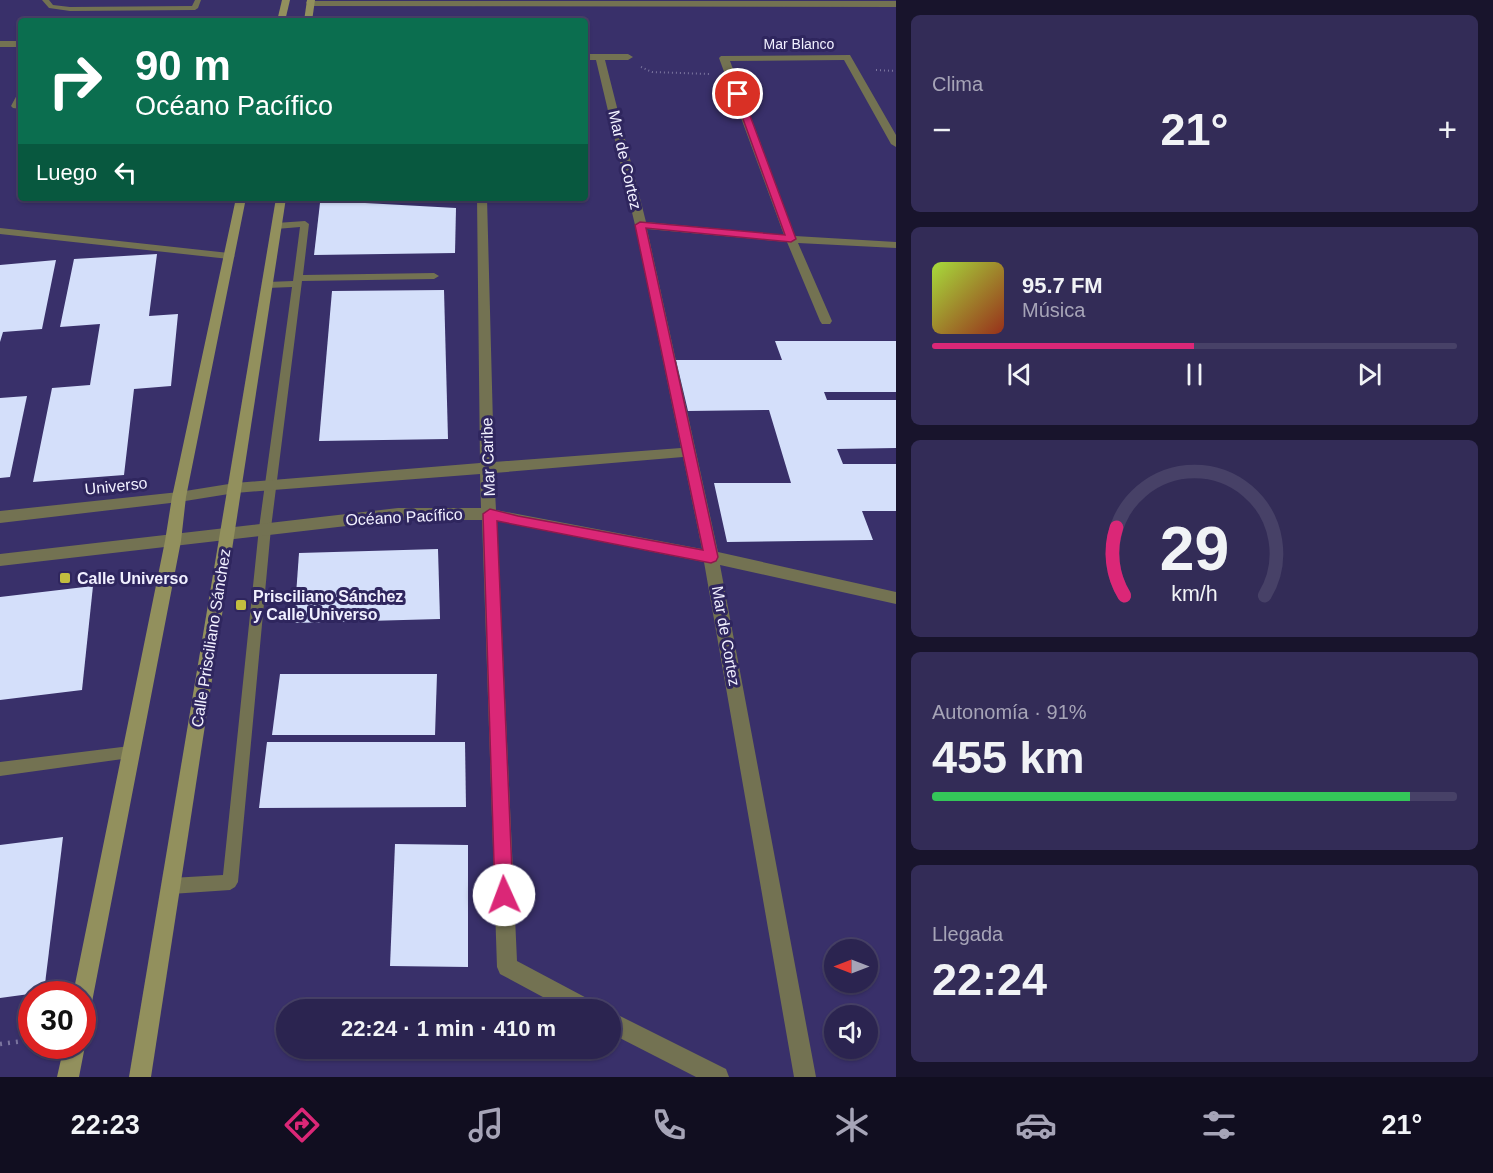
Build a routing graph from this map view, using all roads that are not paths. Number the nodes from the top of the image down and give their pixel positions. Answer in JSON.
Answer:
{"nodes":[{"id":1,"x":45,"y":0,"type":"edge"},
{"id":2,"x":198,"y":0,"type":"edge"},
{"id":3,"x":286,"y":0,"type":"edge"},
{"id":4,"x":311,"y":2,"type":"edge"},
{"id":5,"x":381,"y":2,"type":"edge"},
{"id":6,"x":472,"y":2,"type":"edge"},
{"id":7,"x":504,"y":2,"type":"edge"},
{"id":8,"x":611,"y":2,"type":"edge"},
{"id":9,"x":717,"y":2,"type":"edge"},
{"id":10,"x":880,"y":2,"type":"edge"},
{"id":11,"x":896,"y":4,"type":"edge"},
{"id":12,"x":282,"y":18,"type":"edge"},
{"id":13,"x":308,"y":18,"type":"edge"},
{"id":14,"x":0,"y":44,"type":"edge"},
{"id":15,"x":18,"y":44,"type":"edge"},
{"id":16,"x":593,"y":57,"type":"edge"},
{"id":17,"x":628,"y":57,"type":"dead end"},
{"id":18,"x":896,"y":144,"type":"edge"},
{"id":19,"x":240,"y":201,"type":"edge"},
{"id":20,"x":280,"y":201,"type":"edge"},
{"id":21,"x":483,"y":201,"type":"edge"},
{"id":22,"x":640,"y":225,"type":"junction"},
{"id":23,"x":276,"y":226,"type":"junction"},
{"id":24,"x":0,"y":231,"type":"edge"},
{"id":25,"x":791,"y":239,"type":"junction"},
{"id":26,"x":896,"y":245,"type":"edge"},
{"id":27,"x":229,"y":256,"type":"junction"},
{"id":28,"x":434,"y":276,"type":"dead end"},
{"id":29,"x":298,"y":281,"type":"junction"},
{"id":30,"x":267,"y":285,"type":"junction"},
{"id":31,"x":826,"y":321,"type":"dead end"},
{"id":32,"x":688,"y":452,"type":"junction"},
{"id":33,"x":487,"y":467,"type":"junction"},
{"id":34,"x":272,"y":485,"type":"junction"},
{"id":35,"x":235,"y":488,"type":"junction"},
{"id":36,"x":179,"y":497,"type":"junction"},
{"id":37,"x":490,"y":514,"type":"junction"},
{"id":38,"x":0,"y":517,"type":"edge"},
{"id":39,"x":265,"y":528,"type":"junction"},
{"id":40,"x":228,"y":532,"type":"junction"},
{"id":41,"x":173,"y":541,"type":"junction"},
{"id":42,"x":711,"y":557,"type":"junction"},
{"id":43,"x":0,"y":560,"type":"edge"},
{"id":44,"x":896,"y":598,"type":"edge"},
{"id":45,"x":130,"y":752,"type":"junction"},
{"id":46,"x":0,"y":770,"type":"edge"},
{"id":47,"x":171,"y":886,"type":"junction"},
{"id":48,"x":86,"y":981,"type":"edge"},
{"id":49,"x":568,"y":999,"type":"edge"},
{"id":50,"x":621,"y":1027,"type":"edge"},
{"id":51,"x":71,"y":1059,"type":"edge"},
{"id":52,"x":68,"y":1077,"type":"edge"},
{"id":53,"x":140,"y":1077,"type":"edge"},
{"id":54,"x":718,"y":1077,"type":"edge"},
{"id":55,"x":805,"y":1077,"type":"edge"}],
"edges":[{"from":1,"to":2,"type":"lane"},
{"from":3,"to":12,"type":"main road"},
{"from":4,"to":5,"type":"street"},
{"from":4,"to":13,"type":"main road"},
{"from":5,"to":6,"type":"street"},
{"from":6,"to":7,"type":"street"},
{"from":7,"to":8,"type":"street"},
{"from":8,"to":9,"type":"street"},
{"from":9,"to":10,"type":"street"},
{"from":10,"to":11,"type":"street"},
{"from":14,"to":15,"type":"street"},
{"from":16,"to":17,"type":"street"},
{"from":16,"to":22,"type":"street","name":"Mar de Cortez"},
{"from":18,"to":25,"type":"street","name":"Mar Blanco"},
{"from":19,"to":27,"type":"main road"},
{"from":20,"to":23,"type":"main road","name":"Calle Prisciliano Sánchez"},
{"from":21,"to":33,"type":"street","name":"Mar Caribe"},
{"from":22,"to":25,"type":"street"},
{"from":22,"to":32,"type":"street","name":"Mar de Cortez"},
{"from":23,"to":29,"type":"lane"},
{"from":23,"to":30,"type":"main road","name":"Calle Prisciliano Sánchez"},
{"from":24,"to":27,"type":"street"},
{"from":25,"to":26,"type":"street"},
{"from":25,"to":31,"type":"street"},
{"from":27,"to":36,"type":"main road"},
{"from":28,"to":29,"type":"lane"},
{"from":29,"to":30,"type":"lane"},
{"from":29,"to":34,"type":"lane"},
{"from":30,"to":35,"type":"main road","name":"Calle Prisciliano Sánchez"},
{"from":32,"to":33,"type":"street"},
{"from":32,"to":42,"type":"street","name":"Mar de Cortez"},
{"from":33,"to":34,"type":"street"},
{"from":33,"to":37,"type":"street","name":"Mar Caribe"},
{"from":34,"to":35,"type":"street"},
{"from":34,"to":39,"type":"lane"},
{"from":35,"to":36,"type":"street","name":"Universo"},
{"from":35,"to":40,"type":"main road","name":"Calle Prisciliano Sánchez"},
{"from":36,"to":38,"type":"street","name":"Universo"},
{"from":36,"to":41,"type":"main road"},
{"from":37,"to":39,"type":"street","name":"Océano Pacífico"},
{"from":37,"to":42,"type":"street","name":"Océano Pacífico"},
{"from":37,"to":49,"type":"street","name":"Mar Caribe"},
{"from":39,"to":40,"type":"street","name":"Océano Pacífico"},
{"from":39,"to":47,"type":"lane"},
{"from":40,"to":41,"type":"street"},
{"from":40,"to":47,"type":"main road","name":"Calle Prisciliano Sánchez"},
{"from":41,"to":43,"type":"street"},
{"from":41,"to":45,"type":"main road"},
{"from":42,"to":44,"type":"street","name":"Océano Pacífico"},
{"from":42,"to":55,"type":"street","name":"Mar de Cortez"},
{"from":45,"to":46,"type":"lane"},
{"from":45,"to":48,"type":"main road"},
{"from":47,"to":53,"type":"main road","name":"Calle Prisciliano Sánchez"},
{"from":50,"to":54,"type":"street"},
{"from":51,"to":52,"type":"main road"}]}
